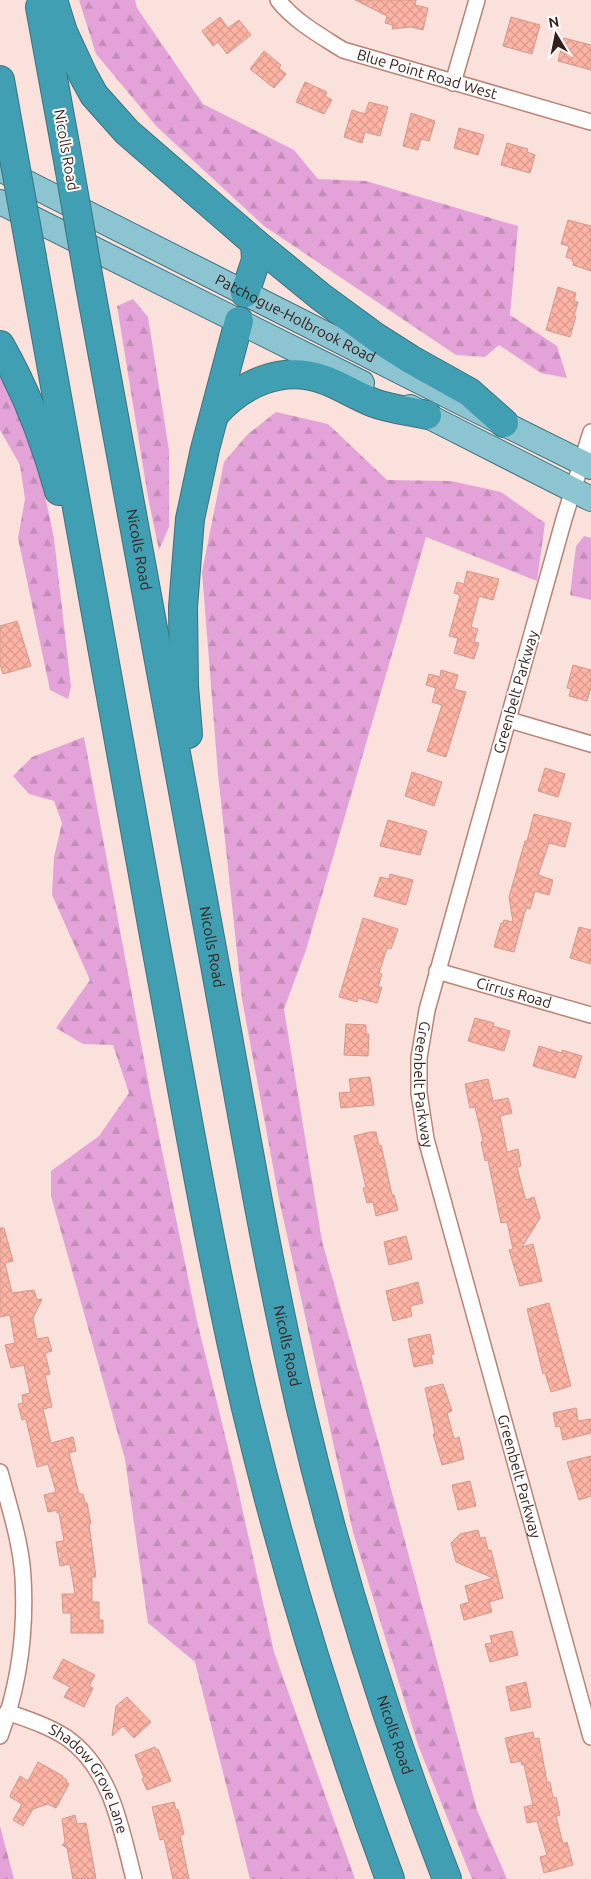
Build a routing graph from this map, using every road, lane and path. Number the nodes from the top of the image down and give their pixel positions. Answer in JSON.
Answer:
{"nodes":[{"id":1,"x":39,"y":0,"type":"edge"},
{"id":2,"x":53,"y":0,"type":"edge"},
{"id":3,"x":278,"y":0,"type":"edge"},
{"id":4,"x":477,"y":0,"type":"edge"},
{"id":5,"x":0,"y":80,"type":"edge"},
{"id":6,"x":453,"y":83,"type":"junction"},
{"id":7,"x":591,"y":122,"type":"edge"},
{"id":8,"x":0,"y":169,"type":"edge"},
{"id":9,"x":0,"y":202,"type":"edge"},
{"id":10,"x":255,"y":243,"type":"junction"},
{"id":11,"x":245,"y":293,"type":"junction"},
{"id":12,"x":239,"y":321,"type":"junction"},
{"id":13,"x":0,"y":345,"type":"edge"},
{"id":14,"x":215,"y":414,"type":"junction"},
{"id":15,"x":427,"y":415,"type":"junction"},
{"id":16,"x":504,"y":423,"type":"junction"},
{"id":17,"x":591,"y":432,"type":"edge"},
{"id":18,"x":586,"y":464,"type":"edge"},
{"id":19,"x":582,"y":494,"type":"edge"},
{"id":20,"x":100,"y":632,"type":"junction"},
{"id":21,"x":509,"y":720,"type":"junction"},
{"id":22,"x":591,"y":744,"type":"edge"},
{"id":23,"x":215,"y":966,"type":"junction"},
{"id":24,"x":437,"y":971,"type":"junction"},
{"id":25,"x":591,"y":1015,"type":"edge"},
{"id":26,"x":0,"y":1472,"type":"edge"},
{"id":27,"x":8,"y":1712,"type":"junction"},
{"id":28,"x":0,"y":1736,"type":"edge"},
{"id":29,"x":591,"y":1737,"type":"edge"},
{"id":30,"x":134,"y":1879,"type":"edge"},
{"id":31,"x":390,"y":1879,"type":"edge"},
{"id":32,"x":447,"y":1879,"type":"edge"}],
"edges":[{"from":1,"to":23,"type":"highway","name":"Nicolls Road","bridge":true},
{"from":2,"to":10,"type":"highway"},
{"from":3,"to":6,"type":"street","name":"Blue Point Road West"},
{"from":4,"to":6,"type":"street"},
{"from":5,"to":20,"type":"highway","bridge":true},
{"from":6,"to":7,"type":"street","name":"Blue Point Road West"},
{"from":8,"to":11,"type":"main road","name":"Patchogue-Holbrook Road"},
{"from":9,"to":12,"type":"main road","name":"Patchogue-Holbrook Road"},
{"from":10,"to":11,"type":"highway"},
{"from":10,"to":16,"type":"highway"},
{"from":11,"to":12,"type":"main road"},
{"from":11,"to":16,"type":"main road","name":"Patchogue-Holbrook Road"},
{"from":12,"to":14,"type":"highway"},
{"from":12,"to":15,"type":"main road","name":"Patchogue-Holbrook Road"},
{"from":13,"to":20,"type":"highway"},
{"from":14,"to":15,"type":"highway"},
{"from":14,"to":23,"type":"highway"},
{"from":15,"to":19,"type":"main road","name":"Patchogue-Holbrook Road"},
{"from":16,"to":18,"type":"main road","name":"Patchogue-Holbrook Road"},
{"from":17,"to":18,"type":"street","name":"Greenbelt Parkway"},
{"from":18,"to":19,"type":"street","name":"Greenbelt Parkway"},
{"from":19,"to":21,"type":"street","name":"Greenbelt Parkway"},
{"from":20,"to":31,"type":"highway"},
{"from":21,"to":22,"type":"street"},
{"from":21,"to":24,"type":"street","name":"Greenbelt Parkway"},
{"from":23,"to":32,"type":"highway","name":"Nicolls Road"},
{"from":24,"to":25,"type":"street","name":"Cirrus Road"},
{"from":24,"to":29,"type":"street","name":"Greenbelt Parkway"},
{"from":26,"to":27,"type":"street"},
{"from":27,"to":28,"type":"street"},
{"from":27,"to":30,"type":"street","name":"Shadow Grove Lane"}]}
